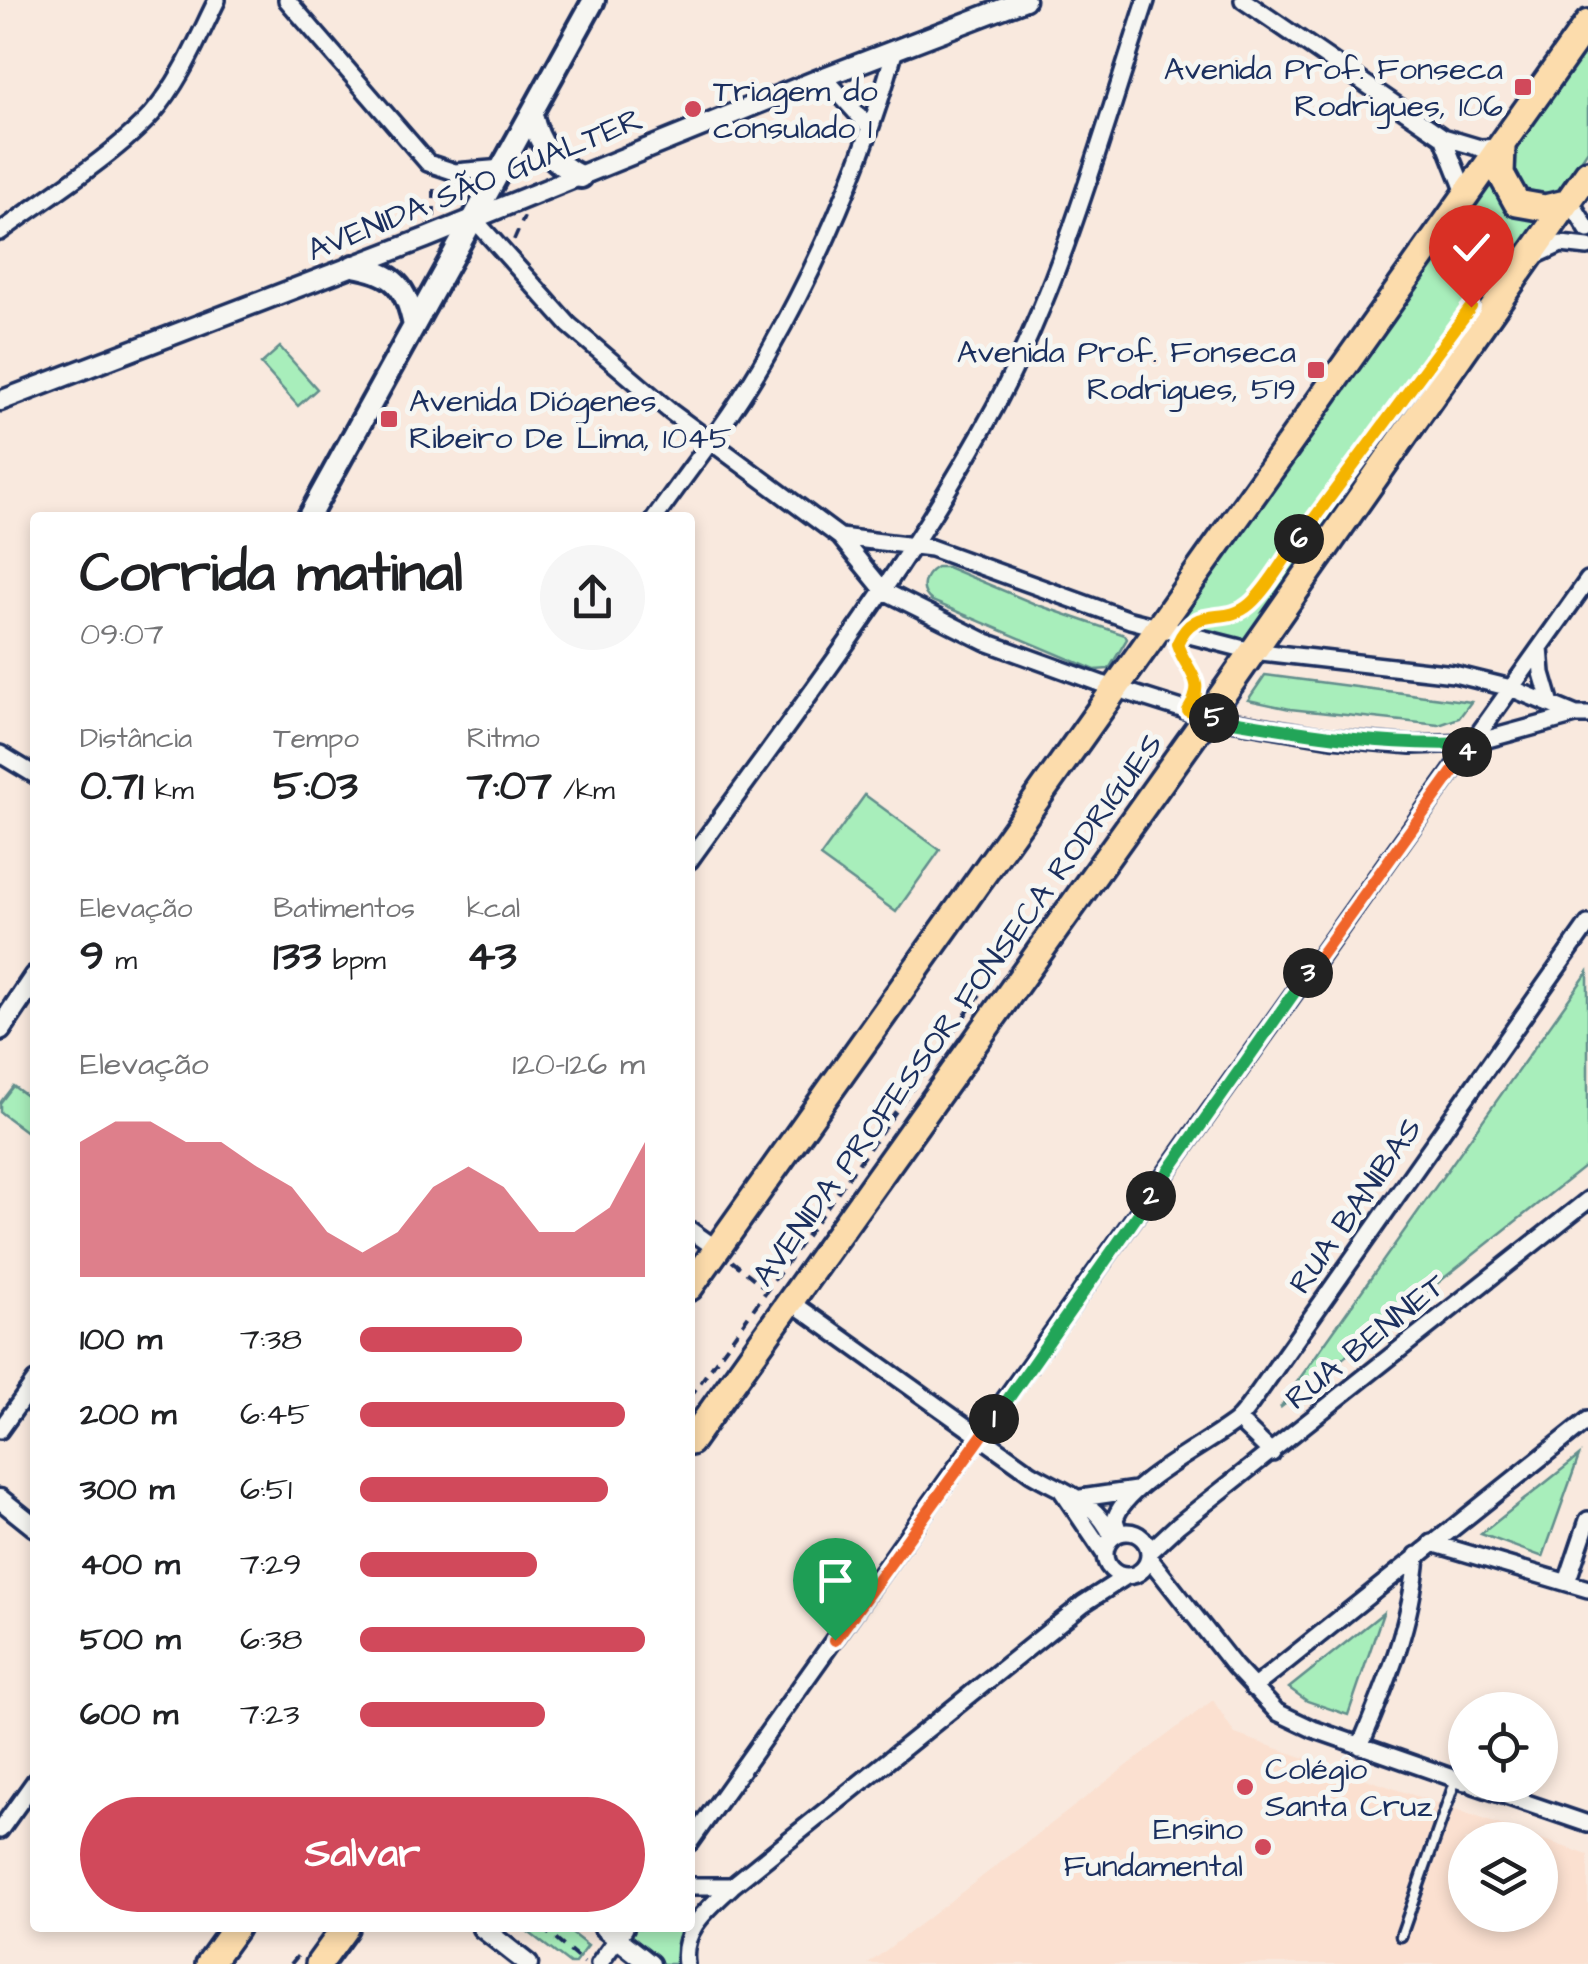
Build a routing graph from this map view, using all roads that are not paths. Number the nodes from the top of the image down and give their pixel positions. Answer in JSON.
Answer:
{"nodes":[{"id":1,"x":217,"y":0,"type":"edge"},
{"id":2,"x":288,"y":0,"type":"edge"},
{"id":3,"x":594,"y":0,"type":"edge"},
{"id":4,"x":1026,"y":0,"type":"edge"},
{"id":5,"x":1247,"y":1,"type":"edge"},
{"id":6,"x":1146,"y":2,"type":"edge"},
{"id":7,"x":1588,"y":23,"type":"edge"},
{"id":8,"x":895,"y":50,"type":"junction"},
{"id":9,"x":824,"y":77,"type":"junction"},
{"id":10,"x":532,"y":114,"type":"junction"},
{"id":11,"x":870,"y":128,"type":"junction"},
{"id":12,"x":1443,"y":137,"type":"junction"},
{"id":13,"x":1502,"y":147,"type":"junction"},
{"id":14,"x":503,"y":168,"type":"junction"},
{"id":15,"x":1588,"y":173,"type":"edge"},
{"id":16,"x":580,"y":177,"type":"junction"},
{"id":17,"x":1466,"y":195,"type":"junction"},
{"id":18,"x":1568,"y":201,"type":"junction"},
{"id":19,"x":474,"y":219,"type":"junction"},
{"id":20,"x":1588,"y":230,"type":"edge"},
{"id":21,"x":0,"y":232,"type":"edge"},
{"id":22,"x":1588,"y":247,"type":"edge"},
{"id":23,"x":1529,"y":260,"type":"junction"},
{"id":24,"x":353,"y":266,"type":"junction"},
{"id":25,"x":414,"y":326,"type":"junction"},
{"id":26,"x":0,"y":400,"type":"edge"},
{"id":27,"x":710,"y":440,"type":"junction"},
{"id":28,"x":311,"y":512,"type":"edge"},
{"id":29,"x":659,"y":512,"type":"edge"},
{"id":30,"x":840,"y":537,"type":"junction"},
{"id":31,"x":913,"y":546,"type":"junction"},
{"id":32,"x":1588,"y":580,"type":"edge"},
{"id":33,"x":884,"y":590,"type":"junction"},
{"id":34,"x":1171,"y":630,"type":"junction"},
{"id":35,"x":1540,"y":648,"type":"junction"},
{"id":36,"x":1252,"y":651,"type":"junction"},
{"id":37,"x":1511,"y":688,"type":"junction"},
{"id":38,"x":1116,"y":689,"type":"junction"},
{"id":39,"x":1552,"y":704,"type":"junction"},
{"id":40,"x":1198,"y":714,"type":"junction"},
{"id":41,"x":1582,"y":715,"type":"edge"},
{"id":42,"x":1473,"y":743,"type":"junction"},
{"id":43,"x":0,"y":754,"type":"edge"},
{"id":44,"x":30,"y":772,"type":"edge"},
{"id":45,"x":695,"y":853,"type":"edge"},
{"id":46,"x":1588,"y":924,"type":"edge"},
{"id":47,"x":30,"y":984,"type":"edge"},
{"id":48,"x":0,"y":1029,"type":"edge"},
{"id":49,"x":1588,"y":1200,"type":"edge"},
{"id":50,"x":695,"y":1234,"type":"edge"},
{"id":51,"x":717,"y":1249,"type":"junction"},
{"id":52,"x":695,"y":1279,"type":"edge"},
{"id":53,"x":790,"y":1301,"type":"junction"},
{"id":54,"x":30,"y":1388,"type":"edge"},
{"id":55,"x":1238,"y":1420,"type":"junction"},
{"id":56,"x":1588,"y":1420,"type":"edge"},
{"id":57,"x":0,"y":1430,"type":"edge"},
{"id":58,"x":695,"y":1435,"type":"edge"},
{"id":59,"x":980,"y":1438,"type":"junction"},
{"id":60,"x":1272,"y":1452,"type":"junction"},
{"id":61,"x":1140,"y":1490,"type":"junction"},
{"id":62,"x":1062,"y":1491,"type":"junction"},
{"id":63,"x":1081,"y":1498,"type":"junction"},
{"id":64,"x":0,"y":1499,"type":"edge"},
{"id":65,"x":1588,"y":1520,"type":"edge"},
{"id":66,"x":30,"y":1523,"type":"edge"},
{"id":67,"x":1178,"y":1525,"type":"junction"},
{"id":68,"x":1137,"y":1534,"type":"junction"},
{"id":69,"x":1116,"y":1535,"type":"junction"},
{"id":70,"x":1432,"y":1543,"type":"junction"},
{"id":71,"x":1149,"y":1555,"type":"junction"},
{"id":72,"x":1417,"y":1555,"type":"junction"},
{"id":73,"x":1106,"y":1559,"type":"junction"},
{"id":74,"x":1129,"y":1576,"type":"junction"},
{"id":75,"x":1567,"y":1582,"type":"junction"},
{"id":76,"x":1588,"y":1589,"type":"edge"},
{"id":77,"x":1176,"y":1595,"type":"junction"},
{"id":78,"x":1083,"y":1604,"type":"junction"},
{"id":79,"x":1254,"y":1688,"type":"junction"},
{"id":80,"x":1360,"y":1746,"type":"junction"},
{"id":81,"x":1448,"y":1776,"type":"edge"},
{"id":82,"x":30,"y":1789,"type":"edge"},
{"id":83,"x":1452,"y":1802,"type":"edge"},
{"id":84,"x":1524,"y":1802,"type":"edge"},
{"id":85,"x":1588,"y":1824,"type":"edge"},
{"id":86,"x":0,"y":1830,"type":"edge"},
{"id":87,"x":695,"y":1835,"type":"edge"},
{"id":88,"x":695,"y":1886,"type":"edge"},
{"id":89,"x":732,"y":1886,"type":"junction"},
{"id":90,"x":695,"y":1925,"type":"edge"},
{"id":91,"x":232,"y":1932,"type":"edge"},
{"id":92,"x":342,"y":1932,"type":"edge"},
{"id":93,"x":487,"y":1932,"type":"edge"},
{"id":94,"x":614,"y":1932,"type":"edge"},
{"id":95,"x":616,"y":1932,"type":"edge"},
{"id":96,"x":688,"y":1932,"type":"edge"},
{"id":97,"x":1401,"y":1936,"type":"dead end"},
{"id":98,"x":209,"y":1964,"type":"edge"},
{"id":99,"x":318,"y":1964,"type":"edge"},
{"id":100,"x":528,"y":1964,"type":"edge"},
{"id":101,"x":598,"y":1964,"type":"edge"},
{"id":102,"x":650,"y":1964,"type":"edge"},
{"id":103,"x":686,"y":1964,"type":"edge"}],
"edges":[{"from":1,"to":21,"type":"street"},
{"from":2,"to":14,"type":"street"},
{"from":3,"to":10,"type":"main road"},
{"from":4,"to":8,"type":"street","name":"AVENIDA SÃO GUALTER"},
{"from":5,"to":12,"type":"street"},
{"from":6,"to":31,"type":"street"},
{"from":7,"to":13,"type":"highway","name":"AVENIDA PROFESSOR FONSECA RODRIGUES"},
{"from":8,"to":9,"type":"street","name":"AVENIDA SÃO GUALTER"},
{"from":8,"to":11,"type":"street"},
{"from":9,"to":11,"type":"street"},
{"from":9,"to":16,"type":"street","name":"AVENIDA SÃO GUALTER"},
{"from":10,"to":14,"type":"main road"},
{"from":10,"to":16,"type":"main road"},
{"from":11,"to":27,"type":"street"},
{"from":12,"to":13,"type":"street"},
{"from":12,"to":17,"type":"street"},
{"from":13,"to":17,"type":"highway","name":"AVENIDA PROFESSOR FONSECA RODRIGUES"},
{"from":13,"to":18,"type":"highway"},
{"from":14,"to":19,"type":"main road"},
{"from":15,"to":18,"type":"highway","name":"AVENIDA PROFESSOR FONSECA RODRIGUES"},
{"from":16,"to":19,"type":"street","name":"AVENIDA SÃO GUALTER"},
{"from":17,"to":34,"type":"highway","name":"AVENIDA PROFESSOR FONSECA RODRIGUES"},
{"from":18,"to":20,"type":"street"},
{"from":18,"to":23,"type":"highway","name":"AVENIDA PROFESSOR FONSECA RODRIGUES"},
{"from":19,"to":24,"type":"street","name":"AVENIDA SÃO GUALTER"},
{"from":19,"to":25,"type":"main road"},
{"from":19,"to":27,"type":"street"},
{"from":22,"to":23,"type":"street"},
{"from":23,"to":36,"type":"highway","name":"AVENIDA PROFESSOR FONSECA RODRIGUES"},
{"from":24,"to":25,"type":"main road"},
{"from":24,"to":26,"type":"street","name":"AVENIDA SÃO GUALTER"},
{"from":25,"to":28,"type":"main road"},
{"from":27,"to":29,"type":"street"},
{"from":27,"to":30,"type":"street"},
{"from":30,"to":31,"type":"street"},
{"from":30,"to":33,"type":"street"},
{"from":31,"to":33,"type":"street"},
{"from":31,"to":34,"type":"street"},
{"from":32,"to":35,"type":"street"},
{"from":33,"to":38,"type":"street"},
{"from":33,"to":45,"type":"street"},
{"from":34,"to":36,"type":"street"},
{"from":34,"to":38,"type":"highway","name":"AVENIDA PROFESSOR FONSECA RODRIGUES"},
{"from":35,"to":37,"type":"street"},
{"from":35,"to":39,"type":"street"},
{"from":36,"to":37,"type":"street"},
{"from":36,"to":40,"type":"highway","name":"AVENIDA PROFESSOR FONSECA RODRIGUES"},
{"from":37,"to":39,"type":"street"},
{"from":37,"to":42,"type":"street"},
{"from":38,"to":40,"type":"street"},
{"from":38,"to":51,"type":"highway","name":"AVENIDA PROFESSOR FONSECA RODRIGUES"},
{"from":39,"to":41,"type":"street"},
{"from":40,"to":42,"type":"street"},
{"from":40,"to":53,"type":"highway","name":"AVENIDA PROFESSOR FONSECA RODRIGUES"},
{"from":41,"to":42,"type":"street"},
{"from":42,"to":59,"type":"street"},
{"from":43,"to":44,"type":"street"},
{"from":46,"to":55,"type":"street","name":"RUA BANIBAS"},
{"from":47,"to":48,"type":"main road"},
{"from":49,"to":60,"type":"street","name":"RUA BENNET"},
{"from":50,"to":51,"type":"street"},
{"from":51,"to":52,"type":"highway","name":"AVENIDA PROFESSOR FONSECA RODRIGUES"},
{"from":53,"to":58,"type":"highway","name":"AVENIDA PROFESSOR FONSECA RODRIGUES"},
{"from":53,"to":59,"type":"street"},
{"from":54,"to":57,"type":"street"},
{"from":55,"to":60,"type":"street"},
{"from":55,"to":61,"type":"street","name":"RUA BANIBAS"},
{"from":56,"to":70,"type":"street"},
{"from":59,"to":62,"type":"street"},
{"from":59,"to":87,"type":"street"},
{"from":60,"to":67,"type":"street","name":"RUA BENNET"},
{"from":61,"to":63,"type":"street"},
{"from":61,"to":69,"type":"street","name":"RUA BANIBAS"},
{"from":62,"to":63,"type":"street"},
{"from":62,"to":73,"type":"street"},
{"from":63,"to":69,"type":"street"},
{"from":64,"to":66,"type":"street"},
{"from":65,"to":75,"type":"street"},
{"from":67,"to":68,"type":"street","name":"RUA BENNET"},
{"from":67,"to":71,"type":"street","name":"RUA BENNET"},
{"from":68,"to":69,"type":"street"},
{"from":68,"to":71,"type":"street"},
{"from":69,"to":73,"type":"street"},
{"from":70,"to":72,"type":"street"},
{"from":70,"to":75,"type":"street"},
{"from":71,"to":74,"type":"street"},
{"from":71,"to":77,"type":"street"},
{"from":72,"to":79,"type":"street"},
{"from":72,"to":80,"type":"street"},
{"from":73,"to":74,"type":"street"},
{"from":73,"to":78,"type":"street"},
{"from":74,"to":77,"type":"street"},
{"from":74,"to":78,"type":"street"},
{"from":75,"to":76,"type":"street"},
{"from":77,"to":79,"type":"street"},
{"from":78,"to":89,"type":"street"},
{"from":79,"to":80,"type":"street"},
{"from":80,"to":81,"type":"street"},
{"from":82,"to":86,"type":"street"},
{"from":83,"to":97,"type":"lane"},
{"from":84,"to":85,"type":"street"},
{"from":88,"to":89,"type":"street"},
{"from":89,"to":90,"type":"street"},
{"from":91,"to":98,"type":"highway"},
{"from":92,"to":99,"type":"highway"},
{"from":93,"to":100,"type":"street"},
{"from":94,"to":101,"type":"street"},
{"from":95,"to":102,"type":"street"},
{"from":96,"to":103,"type":"street"}]}
